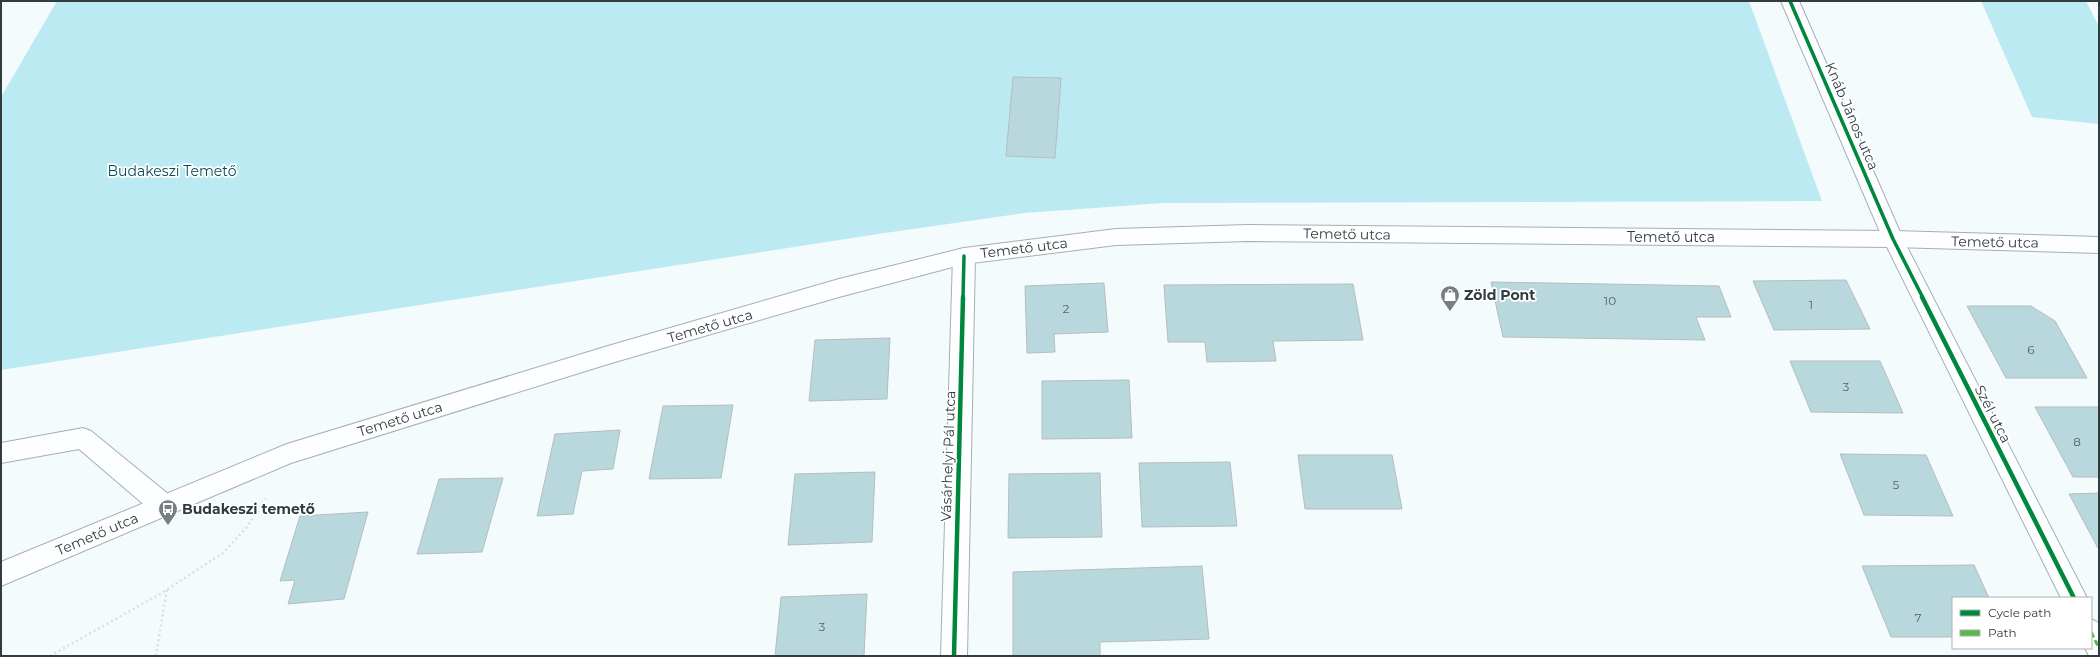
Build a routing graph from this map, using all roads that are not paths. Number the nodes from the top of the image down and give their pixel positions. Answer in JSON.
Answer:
{"nodes":[{"id":1,"x":1790,"y":1,"type":"edge"},
{"id":2,"x":1893,"y":239,"type":"junction"},
{"id":3,"x":2099,"y":245,"type":"edge"},
{"id":4,"x":964,"y":256,"type":"junction"},
{"id":5,"x":1,"y":453,"type":"edge"},
{"id":6,"x":164,"y":506,"type":"junction"},
{"id":7,"x":1,"y":574,"type":"edge"},
{"id":8,"x":2073,"y":597,"type":"edge"},
{"id":9,"x":2092,"y":634,"type":"edge"},
{"id":10,"x":2099,"y":648,"type":"edge"},
{"id":11,"x":954,"y":656,"type":"edge"}],
"edges":[{"from":1,"to":2,"type":"main road","name":"Knáb János utca"},
{"from":2,"to":3,"type":"main road","name":"Temető utca"},
{"from":2,"to":4,"type":"main road","name":"Temető utca"},
{"from":2,"to":8,"type":"main road","name":"Szél utca"},
{"from":4,"to":6,"type":"main road","name":"Temető utca"},
{"from":4,"to":11,"type":"main road","name":"Vásárhelyi Pál utca"},
{"from":5,"to":6,"type":"main road"},
{"from":6,"to":7,"type":"main road","name":"Temető utca"},
{"from":9,"to":10,"type":"main road"}]}
